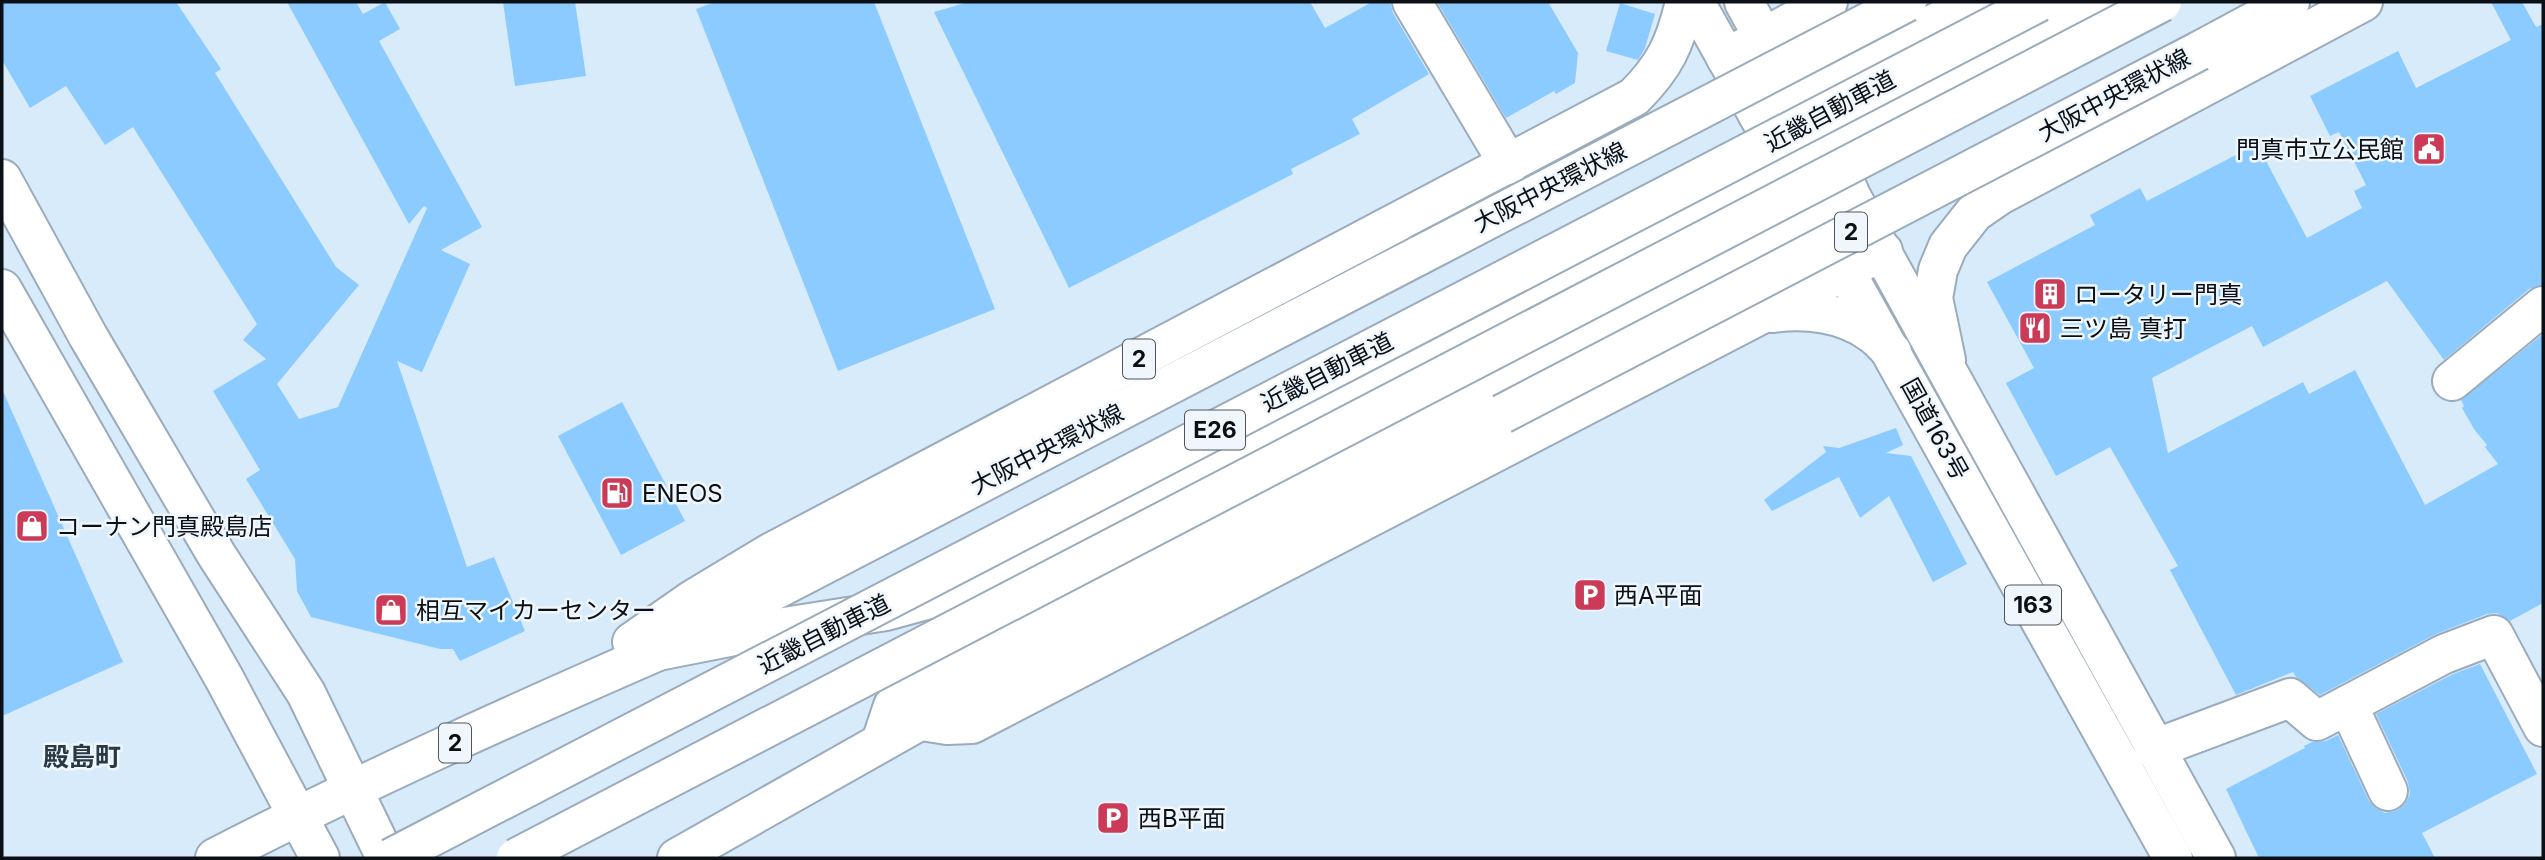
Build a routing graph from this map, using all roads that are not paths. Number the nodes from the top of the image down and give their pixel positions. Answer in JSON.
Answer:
{"nodes":[{"id":1,"x":1412,"y":2,"type":"edge"},
{"id":2,"x":1685,"y":2,"type":"edge"},
{"id":3,"x":1695,"y":2,"type":"edge"},
{"id":4,"x":1744,"y":2,"type":"edge"},
{"id":5,"x":1828,"y":2,"type":"edge"},
{"id":6,"x":1908,"y":2,"type":"edge"},
{"id":7,"x":1976,"y":2,"type":"edge"},
{"id":8,"x":2039,"y":2,"type":"edge"},
{"id":9,"x":2102,"y":2,"type":"edge"},
{"id":10,"x":2162,"y":2,"type":"edge"},
{"id":11,"x":2290,"y":2,"type":"edge"},
{"id":12,"x":2363,"y":2,"type":"edge"},
{"id":13,"x":1763,"y":38,"type":"junction"},
{"id":14,"x":1726,"y":58,"type":"junction"},
{"id":15,"x":1795,"y":96,"type":"junction"},
{"id":16,"x":1758,"y":115,"type":"junction"},
{"id":17,"x":1824,"y":148,"type":"junction"},
{"id":18,"x":1509,"y":165,"type":"junction"},
{"id":19,"x":1788,"y":167,"type":"junction"},
{"id":20,"x":2,"y":179,"type":"edge"},
{"id":21,"x":1849,"y":191,"type":"junction"},
{"id":22,"x":1812,"y":211,"type":"junction"},
{"id":23,"x":1883,"y":251,"type":"junction"},
{"id":24,"x":1846,"y":272,"type":"junction"},
{"id":25,"x":2,"y":289,"type":"edge"},
{"id":26,"x":2543,"y":306,"type":"edge"},
{"id":27,"x":1764,"y":314,"type":"junction"},
{"id":28,"x":1892,"y":352,"type":"junction"},
{"id":29,"x":1948,"y":369,"type":"junction"},
{"id":30,"x":2452,"y":381,"type":"dead end"},
{"id":31,"x":658,"y":651,"type":"junction"},
{"id":32,"x":559,"y":694,"type":"junction"},
{"id":33,"x":2348,"y":705,"type":"junction"},
{"id":34,"x":922,"y":721,"type":"junction"},
{"id":35,"x":2543,"y":727,"type":"edge"},
{"id":36,"x":881,"y":742,"type":"junction"},
{"id":37,"x":2154,"y":749,"type":"junction"},
{"id":38,"x":351,"y":791,"type":"junction"},
{"id":39,"x":2388,"y":791,"type":"dead end"},
{"id":40,"x":297,"y":816,"type":"junction"},
{"id":41,"x":215,"y":858,"type":"edge"},
{"id":42,"x":320,"y":858,"type":"edge"},
{"id":43,"x":389,"y":858,"type":"edge"},
{"id":44,"x":516,"y":858,"type":"edge"},
{"id":45,"x":677,"y":858,"type":"edge"},
{"id":46,"x":2173,"y":858,"type":"edge"},
{"id":47,"x":2216,"y":858,"type":"edge"}],
"edges":[{"from":1,"to":18,"type":"main road"},
{"from":2,"to":18,"type":"main road","number":"2"},
{"from":3,"to":14,"type":"main road","name":"国道163号","number":"163"},
{"from":4,"to":13,"type":"main road","name":"国道163号","number":"163"},
{"from":5,"to":13,"type":"main road"},
{"from":6,"to":31,"type":"main road","name":"大阪中央環状線","number":"2","bridge":true},
{"from":7,"to":15,"type":"main road"},
{"from":8,"to":43,"type":"main road","name":"近畿自動車道","number":"E26","bridge":true},
{"from":9,"to":17,"type":"main road"},
{"from":10,"to":44,"type":"main road","number":"E26","bridge":true},
{"from":11,"to":34,"type":"main road","name":"大阪中央環状線","number":"2","bridge":true},
{"from":12,"to":29,"type":"main road"},
{"from":13,"to":14,"type":"main road"},
{"from":13,"to":15,"type":"main road","name":"国道163号","number":"163"},
{"from":14,"to":16,"type":"main road","name":"国道163号","number":"163"},
{"from":15,"to":16,"type":"main road"},
{"from":15,"to":17,"type":"main road","name":"国道163号","number":"163"},
{"from":16,"to":19,"type":"main road","name":"国道163号","number":"163"},
{"from":17,"to":19,"type":"main road"},
{"from":17,"to":21,"type":"main road","name":"国道163号","number":"163"},
{"from":18,"to":32,"type":"main road","number":"2"},
{"from":19,"to":22,"type":"main road","name":"国道163号","number":"163"},
{"from":19,"to":31,"type":"main road"},
{"from":20,"to":38,"type":"main road"},
{"from":21,"to":22,"type":"main road"},
{"from":21,"to":23,"type":"main road","name":"国道163号","number":"163"},
{"from":22,"to":24,"type":"main road","name":"国道163号","number":"163"},
{"from":22,"to":36,"type":"main road"},
{"from":23,"to":24,"type":"main road","number":"2"},
{"from":23,"to":29,"type":"main road","name":"国道163号","number":"163"},
{"from":24,"to":27,"type":"main road","number":"2"},
{"from":24,"to":28,"type":"main road","name":"国道163号","number":"163"},
{"from":25,"to":40,"type":"main road"},
{"from":26,"to":30,"type":"main road"},
{"from":27,"to":28,"type":"main road"},
{"from":27,"to":34,"type":"main road","number":"2"},
{"from":28,"to":46,"type":"main road","name":"国道163号","number":"163"},
{"from":29,"to":37,"type":"main road","name":"国道163号","number":"163"},
{"from":31,"to":32,"type":"main road","name":"大阪中央環状線","number":"2"},
{"from":32,"to":38,"type":"main road","name":"大阪中央環状線","number":"2"},
{"from":33,"to":35,"type":"main road"},
{"from":33,"to":37,"type":"main road"},
{"from":33,"to":39,"type":"main road"},
{"from":34,"to":36,"type":"main road","name":"大阪中央環状線","number":"2"},
{"from":36,"to":45,"type":"main road","name":"大阪中央環状線","number":"2"},
{"from":37,"to":47,"type":"main road","name":"国道163号","number":"163"},
{"from":38,"to":40,"type":"main road","name":"大阪中央環状線","number":"2"},
{"from":38,"to":43,"type":"main road"},
{"from":40,"to":41,"type":"main road","name":"大阪中央環状線","number":"2"},
{"from":40,"to":42,"type":"main road"}]}
